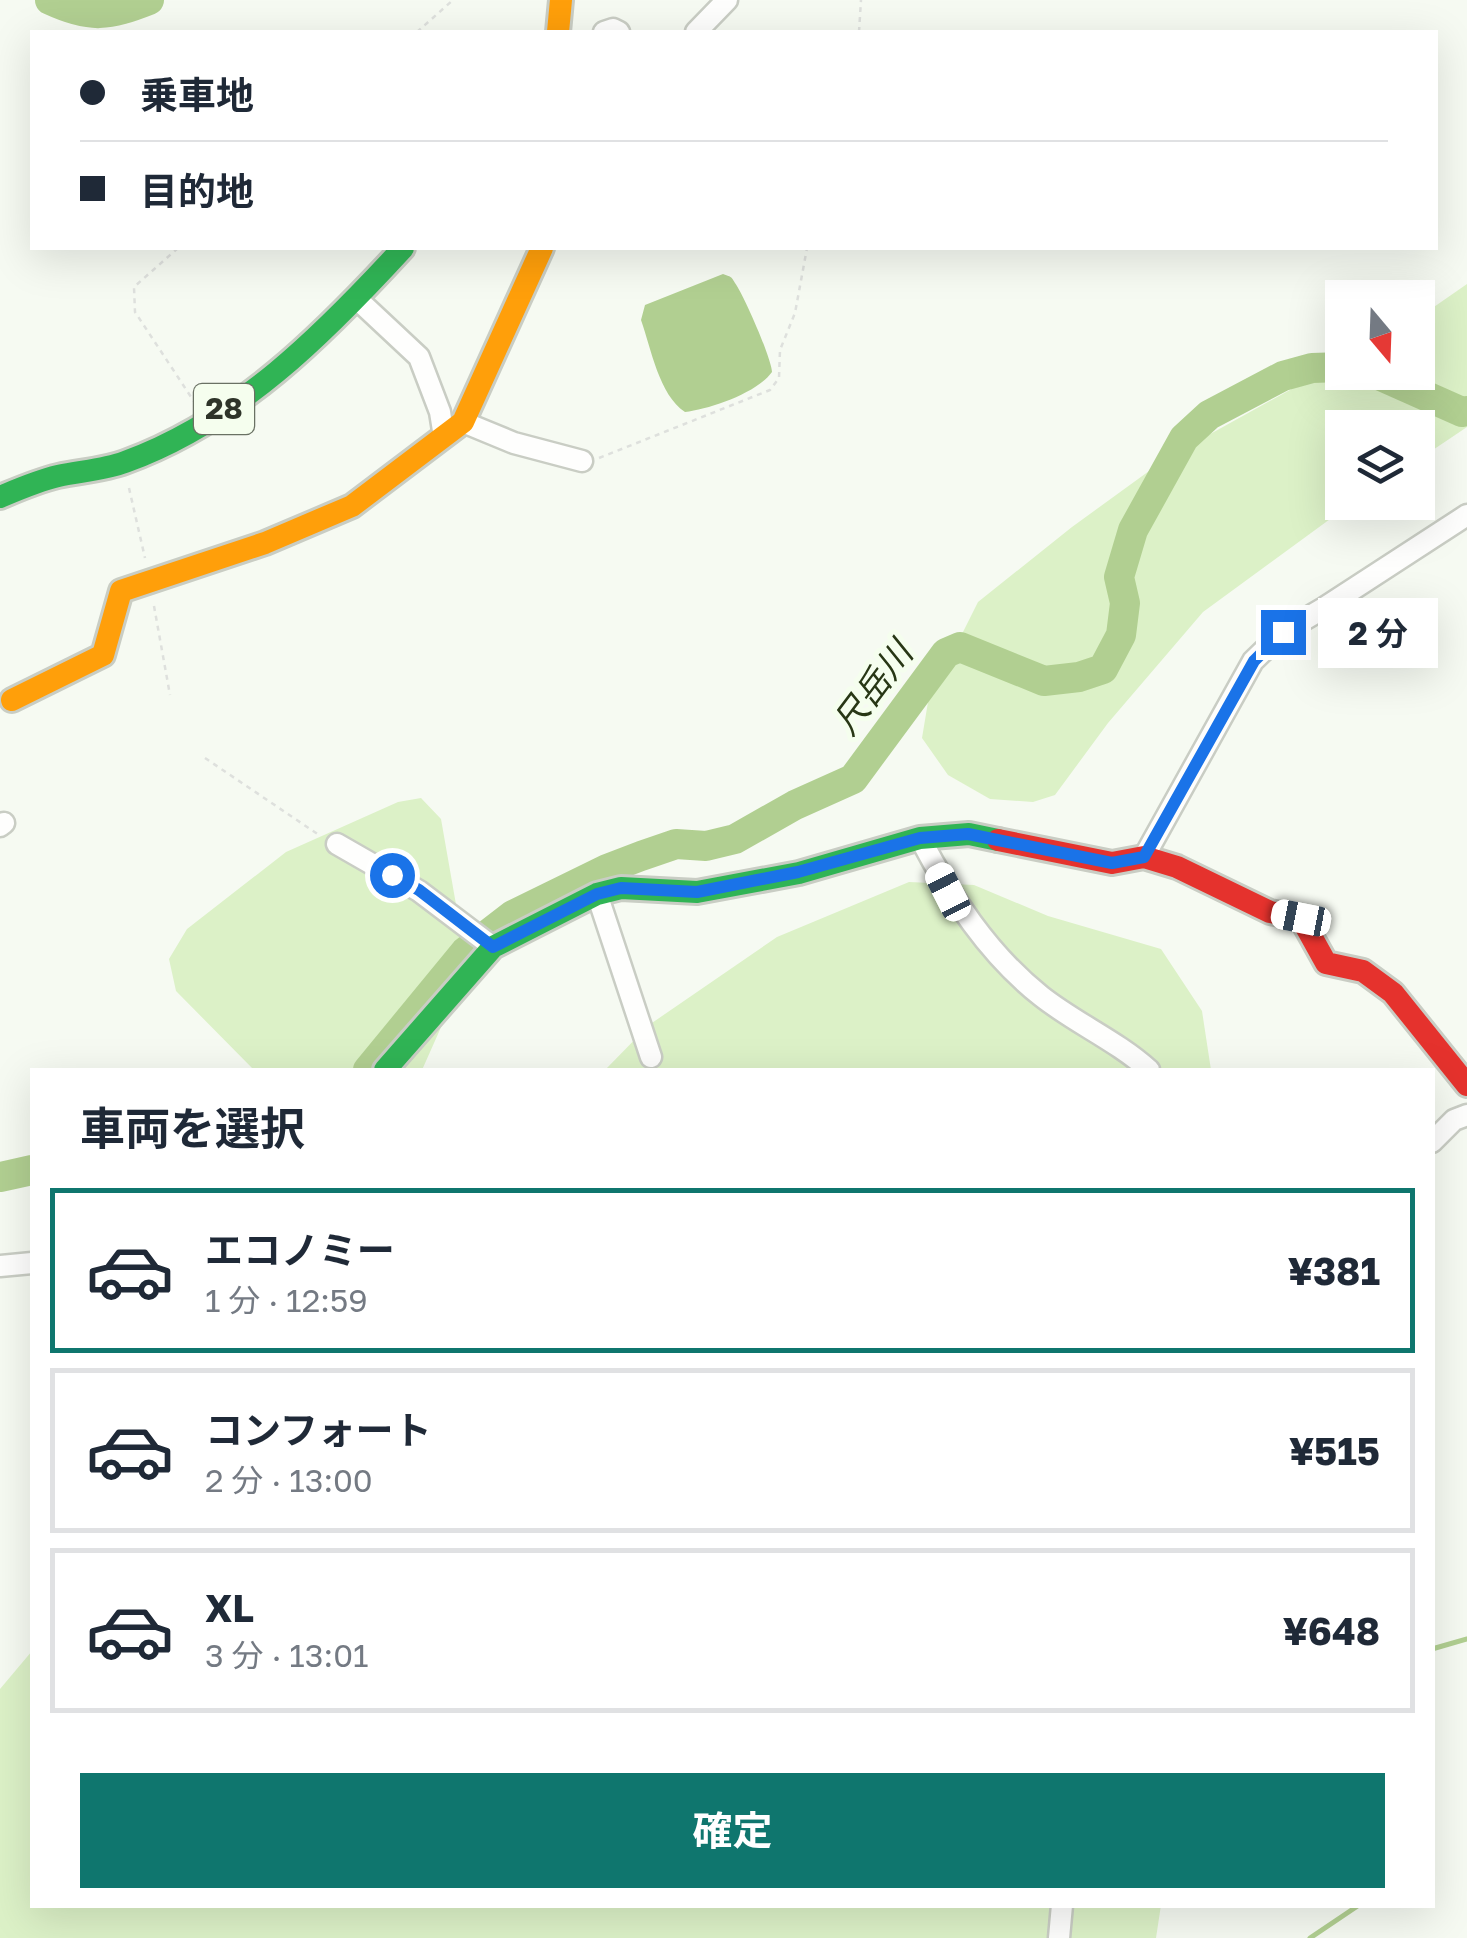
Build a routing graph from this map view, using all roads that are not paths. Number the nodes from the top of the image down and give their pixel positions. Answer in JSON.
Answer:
{"nodes":[{"id":1,"x":561,"y":0,"type":"edge"},
{"id":2,"x":727,"y":0,"type":"edge"},
{"id":3,"x":558,"y":30,"type":"edge"},
{"id":4,"x":698,"y":30,"type":"edge"},
{"id":5,"x":401,"y":250,"type":"edge"},
{"id":6,"x":541,"y":250,"type":"edge"},
{"id":7,"x":357,"y":298,"type":"junction"},
{"id":8,"x":464,"y":422,"type":"junction"},
{"id":9,"x":444,"y":437,"type":"junction"},
{"id":10,"x":582,"y":460,"type":"road end"},
{"id":11,"x":0,"y":497,"type":"edge"},
{"id":12,"x":1467,"y":514,"type":"edge"},
{"id":13,"x":12,"y":700,"type":"dead end"},
{"id":14,"x":920,"y":838,"type":"junction"},
{"id":15,"x":333,"y":843,"type":"road end"},
{"id":16,"x":1144,"y":857,"type":"junction"},
{"id":17,"x":597,"y":894,"type":"junction"},
{"id":18,"x":493,"y":947,"type":"junction"},
{"id":19,"x":651,"y":1057,"type":"dead end"},
{"id":20,"x":386,"y":1068,"type":"edge"},
{"id":21,"x":1146,"y":1068,"type":"edge"},
{"id":22,"x":1467,"y":1086,"type":"edge"},
{"id":23,"x":1467,"y":1115,"type":"edge"},
{"id":24,"x":1435,"y":1139,"type":"edge"},
{"id":25,"x":30,"y":1264,"type":"edge"},
{"id":26,"x":0,"y":1266,"type":"edge"},
{"id":27,"x":1062,"y":1908,"type":"edge"},
{"id":28,"x":1060,"y":1938,"type":"edge"}],
"edges":[{"from":1,"to":3,"type":"street"},
{"from":2,"to":4,"type":"street"},
{"from":5,"to":7,"type":"street","number":"28"},
{"from":6,"to":8,"type":"street"},
{"from":7,"to":9,"type":"street"},
{"from":7,"to":11,"type":"street","number":"28"},
{"from":8,"to":9,"type":"street"},
{"from":8,"to":10,"type":"street"},
{"from":9,"to":13,"type":"street"},
{"from":12,"to":16,"type":"street"},
{"from":14,"to":16,"type":"street"},
{"from":14,"to":17,"type":"street"},
{"from":14,"to":21,"type":"street"},
{"from":15,"to":18,"type":"street"},
{"from":16,"to":22,"type":"street"},
{"from":17,"to":18,"type":"street"},
{"from":17,"to":19,"type":"street"},
{"from":18,"to":20,"type":"street"},
{"from":23,"to":24,"type":"street"},
{"from":25,"to":26,"type":"street"},
{"from":27,"to":28,"type":"street"}]}
